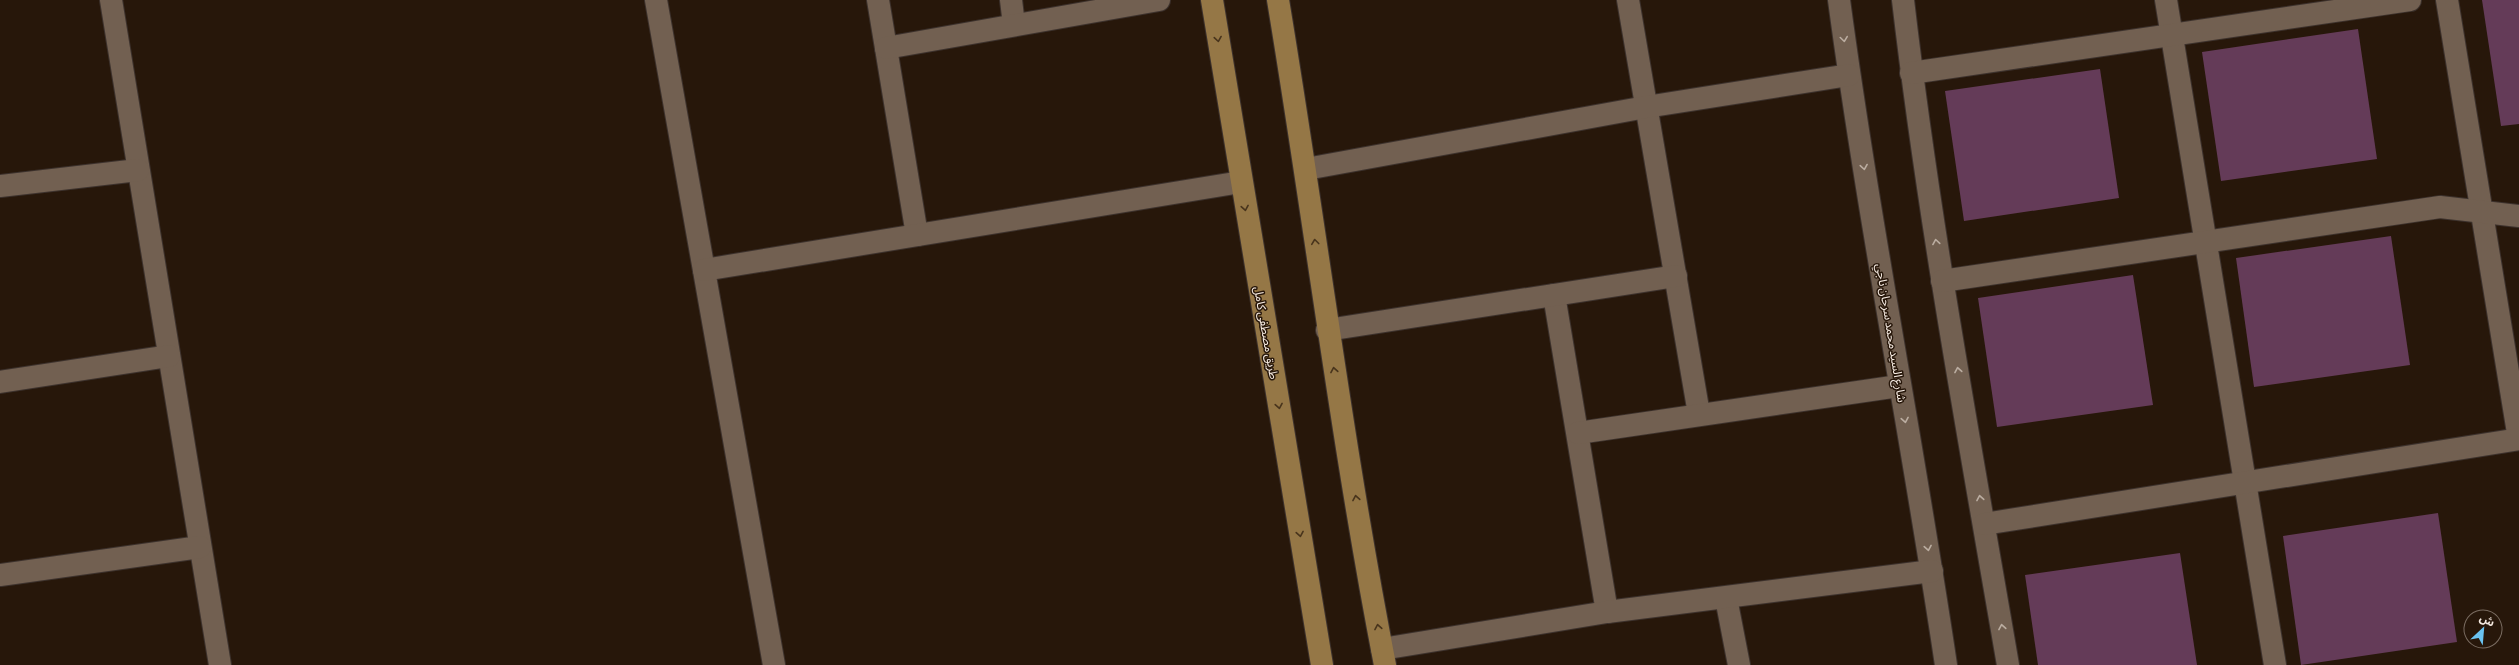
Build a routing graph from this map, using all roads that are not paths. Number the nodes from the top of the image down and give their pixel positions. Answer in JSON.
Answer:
{"nodes":[{"id":1,"x":111,"y":0,"type":"edge"},
{"id":2,"x":656,"y":0,"type":"edge"},
{"id":3,"x":878,"y":0,"type":"edge"},
{"id":4,"x":1011,"y":0,"type":"edge"},
{"id":5,"x":1159,"y":0,"type":"edge"},
{"id":6,"x":1212,"y":0,"type":"edge"},
{"id":7,"x":1278,"y":0,"type":"edge"},
{"id":8,"x":1628,"y":0,"type":"edge"},
{"id":9,"x":1839,"y":0,"type":"edge"},
{"id":10,"x":1903,"y":0,"type":"edge"},
{"id":11,"x":2166,"y":0,"type":"edge"},
{"id":12,"x":2410,"y":0,"type":"edge"},
{"id":13,"x":2447,"y":0,"type":"edge"},
{"id":14,"x":1014,"y":25,"type":"junction"},
{"id":15,"x":2172,"y":35,"type":"junction"},
{"id":16,"x":886,"y":48,"type":"junction"},
{"id":17,"x":1911,"y":73,"type":"junction"},
{"id":18,"x":1849,"y":75,"type":"junction"},
{"id":19,"x":1646,"y":107,"type":"junction"},
{"id":20,"x":1306,"y":169,"type":"junction"},
{"id":21,"x":138,"y":170,"type":"junction"},
{"id":22,"x":1241,"y":182,"type":"junction"},
{"id":23,"x":0,"y":186,"type":"edge"},
{"id":24,"x":2481,"y":212,"type":"junction"},
{"id":25,"x":2519,"y":216,"type":"edge"},
{"id":26,"x":917,"y":235,"type":"junction"},
{"id":27,"x":2206,"y":241,"type":"junction"},
{"id":28,"x":704,"y":270,"type":"junction"},
{"id":29,"x":1676,"y":276,"type":"junction"},
{"id":30,"x":1942,"y":281,"type":"junction"},
{"id":31,"x":1554,"y":295,"type":"junction"},
{"id":32,"x":1327,"y":330,"type":"junction"},
{"id":33,"x":169,"y":356,"type":"junction"},
{"id":34,"x":0,"y":382,"type":"edge"},
{"id":35,"x":1899,"y":386,"type":"junction"},
{"id":36,"x":1699,"y":414,"type":"junction"},
{"id":37,"x":1578,"y":433,"type":"junction"},
{"id":38,"x":2519,"y":439,"type":"edge"},
{"id":39,"x":2245,"y":483,"type":"junction"},
{"id":40,"x":1984,"y":524,"type":"junction"},
{"id":41,"x":200,"y":547,"type":"junction"},
{"id":42,"x":1932,"y":571,"type":"junction"},
{"id":43,"x":0,"y":575,"type":"edge"},
{"id":44,"x":1726,"y":598,"type":"junction"},
{"id":45,"x":1607,"y":612,"type":"junction"},
{"id":46,"x":1383,"y":657,"type":"edge"},
{"id":47,"x":220,"y":665,"type":"edge"},
{"id":48,"x":774,"y":665,"type":"edge"},
{"id":49,"x":1322,"y":665,"type":"edge"},
{"id":50,"x":1739,"y":665,"type":"edge"},
{"id":51,"x":1946,"y":665,"type":"edge"},
{"id":52,"x":2008,"y":665,"type":"edge"},
{"id":53,"x":2275,"y":665,"type":"edge"}],
"edges":[{"from":1,"to":21,"type":"street"},
{"from":2,"to":28,"type":"street"},
{"from":3,"to":16,"type":"street"},
{"from":4,"to":14,"type":"street"},
{"from":5,"to":14,"type":"street"},
{"from":6,"to":22,"type":"main road","name":"طريق مصطفى كامل","one_way":true},
{"from":7,"to":20,"type":"main road"},
{"from":8,"to":19,"type":"street"},
{"from":9,"to":18,"type":"street","name":"شارع السيد محمد سرحان ناجي","one_way":true},
{"from":10,"to":17,"type":"street"},
{"from":11,"to":15,"type":"street"},
{"from":12,"to":15,"type":"street"},
{"from":13,"to":24,"type":"street"},
{"from":14,"to":16,"type":"street"},
{"from":15,"to":17,"type":"street"},
{"from":15,"to":27,"type":"street"},
{"from":16,"to":26,"type":"street"},
{"from":30,"to":17,"type":"street","one_way":true},
{"from":18,"to":19,"type":"street"},
{"from":18,"to":35,"type":"street","name":"شارع السيد محمد سرحان ناجي","one_way":true},
{"from":19,"to":20,"type":"street"},
{"from":19,"to":29,"type":"street"},
{"from":32,"to":20,"type":"main road","one_way":true},
{"from":21,"to":23,"type":"street"},
{"from":21,"to":33,"type":"street"},
{"from":22,"to":26,"type":"street"},
{"from":22,"to":49,"type":"main road","name":"طريق مصطفى كامل","one_way":true},
{"from":24,"to":25,"type":"street"},
{"from":24,"to":27,"type":"street"},
{"from":24,"to":38,"type":"street"},
{"from":26,"to":28,"type":"street"},
{"from":27,"to":30,"type":"street"},
{"from":27,"to":39,"type":"street"},
{"from":28,"to":48,"type":"street"},
{"from":29,"to":31,"type":"street"},
{"from":29,"to":36,"type":"street"},
{"from":40,"to":30,"type":"street","one_way":true},
{"from":31,"to":32,"type":"street"},
{"from":31,"to":37,"type":"street"},
{"from":46,"to":32,"type":"main road","one_way":true},
{"from":33,"to":34,"type":"street"},
{"from":33,"to":41,"type":"street"},
{"from":35,"to":36,"type":"street"},
{"from":35,"to":42,"type":"street","name":"شارع السيد محمد سرحان ناجي","one_way":true},
{"from":36,"to":37,"type":"street"},
{"from":37,"to":45,"type":"street"},
{"from":38,"to":39,"type":"street"},
{"from":39,"to":40,"type":"street"},
{"from":39,"to":53,"type":"street"},
{"from":52,"to":40,"type":"street","one_way":true},
{"from":41,"to":43,"type":"street"},
{"from":41,"to":47,"type":"street"},
{"from":42,"to":44,"type":"street"},
{"from":42,"to":51,"type":"street","name":"شارع السيد محمد سرحان ناجي"},
{"from":44,"to":45,"type":"street"},
{"from":44,"to":50,"type":"street"},
{"from":45,"to":46,"type":"street"}]}
